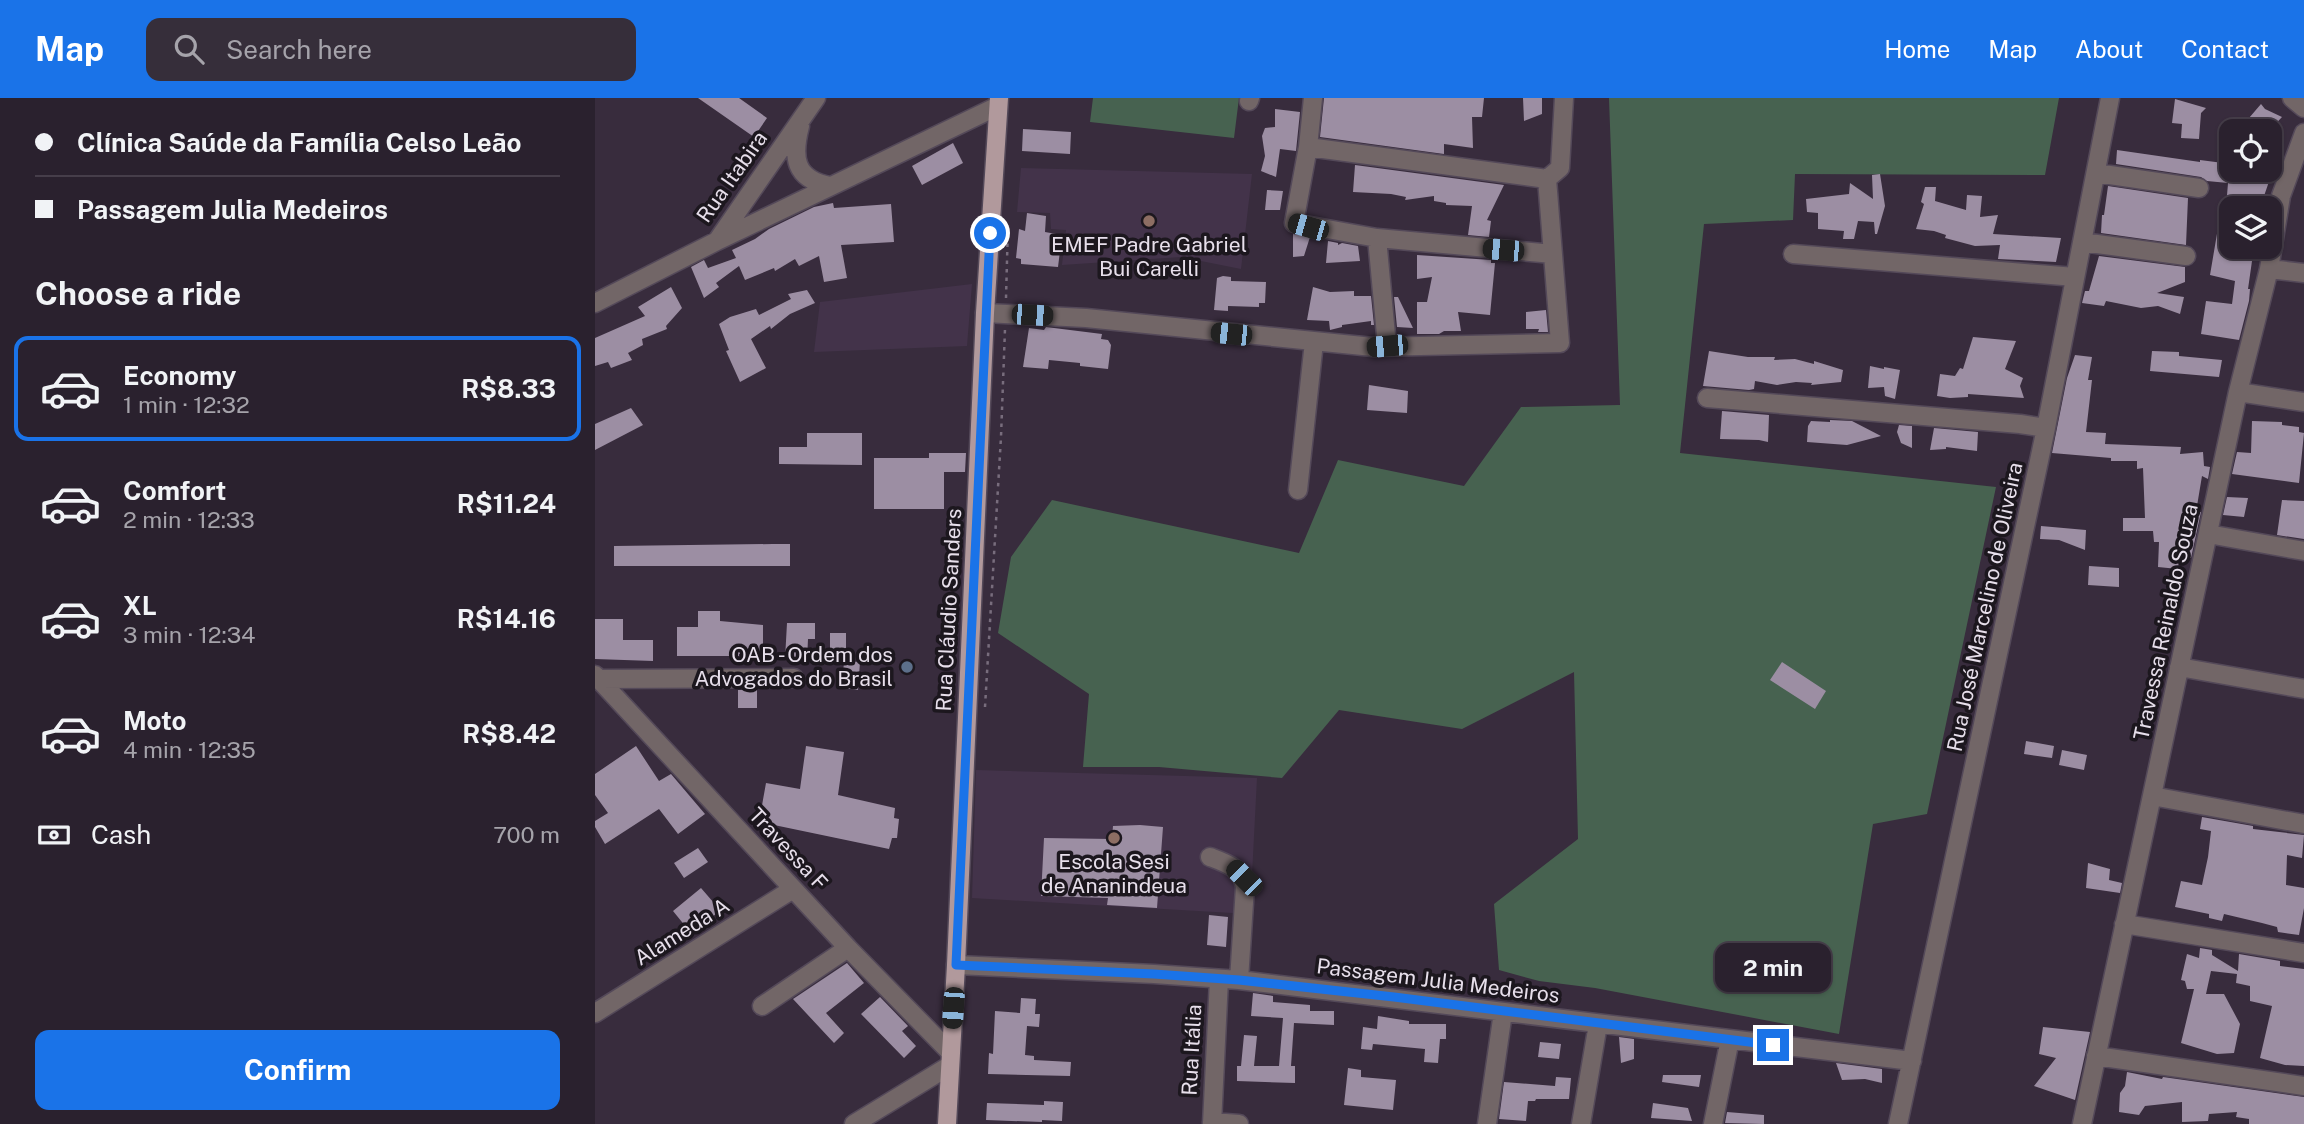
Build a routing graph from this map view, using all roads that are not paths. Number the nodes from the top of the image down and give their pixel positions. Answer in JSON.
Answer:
{"nodes":[{"id":1,"x":816,"y":98,"type":"edge"},
{"id":2,"x":1313,"y":98,"type":"edge"},
{"id":3,"x":1563,"y":98,"type":"edge"},
{"id":4,"x":2110,"y":98,"type":"edge"},
{"id":5,"x":2292,"y":98,"type":"edge"},
{"id":6,"x":998,"y":102,"type":"edge"},
{"id":7,"x":2304,"y":108,"type":"edge"},
{"id":8,"x":801,"y":119,"type":"junction"},
{"id":9,"x":2304,"y":132,"type":"edge"},
{"id":10,"x":1308,"y":147,"type":"junction"},
{"id":11,"x":2096,"y":173,"type":"junction"},
{"id":12,"x":1547,"y":179,"type":"junction"},
{"id":13,"x":830,"y":186,"type":"junction"},
{"id":14,"x":2199,"y":188,"type":"dead end"},
{"id":15,"x":1377,"y":238,"type":"junction"},
{"id":16,"x":717,"y":241,"type":"junction"},
{"id":17,"x":2082,"y":243,"type":"junction"},
{"id":18,"x":1553,"y":254,"type":"junction"},
{"id":19,"x":1793,"y":254,"type":"dead end"},
{"id":20,"x":2186,"y":256,"type":"dead end"},
{"id":21,"x":2269,"y":269,"type":"junction"},
{"id":22,"x":2304,"y":273,"type":"edge"},
{"id":23,"x":2075,"y":277,"type":"junction"},
{"id":24,"x":595,"y":303,"type":"edge"},
{"id":25,"x":985,"y":313,"type":"junction"},
{"id":26,"x":1314,"y":342,"type":"junction"},
{"id":27,"x":1387,"y":346,"type":"junction"},
{"id":28,"x":2238,"y":392,"type":"junction"},
{"id":29,"x":1706,"y":398,"type":"dead end"},
{"id":30,"x":2304,"y":402,"type":"edge"},
{"id":31,"x":2046,"y":428,"type":"junction"},
{"id":32,"x":1298,"y":490,"type":"dead end"},
{"id":33,"x":2208,"y":534,"type":"junction"},
{"id":34,"x":2304,"y":551,"type":"edge"},
{"id":35,"x":2179,"y":667,"type":"junction"},
{"id":36,"x":597,"y":677,"type":"edge"},
{"id":37,"x":794,"y":678,"type":"dead end"},
{"id":38,"x":2304,"y":689,"type":"edge"},
{"id":39,"x":2152,"y":796,"type":"junction"},
{"id":40,"x":2304,"y":824,"type":"edge"},
{"id":41,"x":1210,"y":857,"type":"dead end"},
{"id":42,"x":793,"y":889,"type":"junction"},
{"id":43,"x":2124,"y":924,"type":"junction"},
{"id":44,"x":848,"y":948,"type":"junction"},
{"id":45,"x":2304,"y":953,"type":"edge"},
{"id":46,"x":956,"y":965,"type":"junction"},
{"id":47,"x":1219,"y":979,"type":"junction"},
{"id":48,"x":1239,"y":980,"type":"junction"},
{"id":49,"x":762,"y":1006,"type":"dead end"},
{"id":50,"x":1503,"y":1012,"type":"junction"},
{"id":51,"x":595,"y":1013,"type":"edge"},
{"id":52,"x":1598,"y":1024,"type":"junction"},
{"id":53,"x":1730,"y":1039,"type":"junction"},
{"id":54,"x":2096,"y":1056,"type":"junction"},
{"id":55,"x":950,"y":1059,"type":"junction"},
{"id":56,"x":1912,"y":1061,"type":"junction"},
{"id":57,"x":2304,"y":1086,"type":"edge"},
{"id":58,"x":1212,"y":1123,"type":"edge"},
{"id":59,"x":854,"y":1124,"type":"edge"},
{"id":60,"x":947,"y":1124,"type":"edge"},
{"id":61,"x":1238,"y":1124,"type":"edge"},
{"id":62,"x":1487,"y":1124,"type":"edge"},
{"id":63,"x":1581,"y":1124,"type":"edge"},
{"id":64,"x":1713,"y":1124,"type":"edge"},
{"id":65,"x":1898,"y":1124,"type":"edge"},
{"id":66,"x":2082,"y":1124,"type":"edge"}],
"edges":[{"from":1,"to":8,"type":"street","name":"Rua Itabira"},
{"from":2,"to":10,"type":"street"},
{"from":3,"to":12,"type":"street"},
{"from":4,"to":11,"type":"street","name":"Rua José Marcelino de Oliveira"},
{"from":5,"to":7,"type":"street"},
{"from":6,"to":13,"type":"street"},
{"from":6,"to":25,"type":"main road","name":"Rua Cláudio Sanders"},
{"from":8,"to":13,"type":"street"},
{"from":8,"to":16,"type":"street","name":"Rua Itabira"},
{"from":9,"to":21,"type":"street","name":"Travessa Reinaldo Souza"},
{"from":10,"to":12,"type":"street"},
{"from":10,"to":15,"type":"street"},
{"from":11,"to":14,"type":"street"},
{"from":11,"to":17,"type":"street","name":"Rua José Marcelino de Oliveira"},
{"from":12,"to":18,"type":"street"},
{"from":13,"to":16,"type":"street"},
{"from":15,"to":18,"type":"street"},
{"from":15,"to":27,"type":"street"},
{"from":16,"to":24,"type":"street","name":"Rua Itabira"},
{"from":17,"to":20,"type":"street"},
{"from":17,"to":23,"type":"street","name":"Rua José Marcelino de Oliveira"},
{"from":18,"to":27,"type":"street"},
{"from":19,"to":23,"type":"street"},
{"from":21,"to":22,"type":"street"},
{"from":21,"to":28,"type":"street","name":"Travessa Reinaldo Souza"},
{"from":23,"to":31,"type":"street","name":"Rua José Marcelino de Oliveira"},
{"from":25,"to":26,"type":"street"},
{"from":25,"to":46,"type":"main road","name":"Rua Cláudio Sanders"},
{"from":26,"to":27,"type":"street"},
{"from":26,"to":32,"type":"street"},
{"from":28,"to":30,"type":"street"},
{"from":28,"to":33,"type":"street","name":"Travessa Reinaldo Souza"},
{"from":29,"to":31,"type":"street"},
{"from":31,"to":56,"type":"street","name":"Rua José Marcelino de Oliveira"},
{"from":33,"to":34,"type":"street"},
{"from":33,"to":35,"type":"street","name":"Travessa Reinaldo Souza"},
{"from":35,"to":38,"type":"street"},
{"from":35,"to":39,"type":"street","name":"Travessa Reinaldo Souza"},
{"from":36,"to":37,"type":"street"},
{"from":36,"to":42,"type":"street","name":"Travessa F"},
{"from":39,"to":40,"type":"street"},
{"from":39,"to":43,"type":"street","name":"Travessa Reinaldo Souza"},
{"from":41,"to":48,"type":"street"},
{"from":42,"to":44,"type":"street","name":"Travessa F"},
{"from":42,"to":51,"type":"street","name":"Alameda A"},
{"from":43,"to":45,"type":"street"},
{"from":43,"to":54,"type":"street","name":"Travessa Reinaldo Souza"},
{"from":44,"to":49,"type":"street"},
{"from":44,"to":55,"type":"street","name":"Travessa F"},
{"from":46,"to":47,"type":"street","name":"Passagem Julia Medeiros"},
{"from":46,"to":55,"type":"main road","name":"Rua Cláudio Sanders"},
{"from":47,"to":48,"type":"street","name":"Passagem Julia Medeiros"},
{"from":47,"to":58,"type":"street","name":"Rua Itália"},
{"from":48,"to":50,"type":"street","name":"Passagem Julia Medeiros"},
{"from":50,"to":52,"type":"street","name":"Passagem Julia Medeiros"},
{"from":50,"to":62,"type":"street"},
{"from":52,"to":53,"type":"street","name":"Passagem Julia Medeiros"},
{"from":52,"to":63,"type":"street"},
{"from":53,"to":56,"type":"street","name":"Passagem Julia Medeiros"},
{"from":53,"to":64,"type":"street"},
{"from":54,"to":57,"type":"street"},
{"from":54,"to":66,"type":"street","name":"Travessa Reinaldo Souza"},
{"from":55,"to":59,"type":"street"},
{"from":55,"to":60,"type":"main road","name":"Rua Cláudio Sanders"},
{"from":56,"to":65,"type":"street","name":"Rua José Marcelino de Oliveira"},
{"from":58,"to":61,"type":"street"}]}
